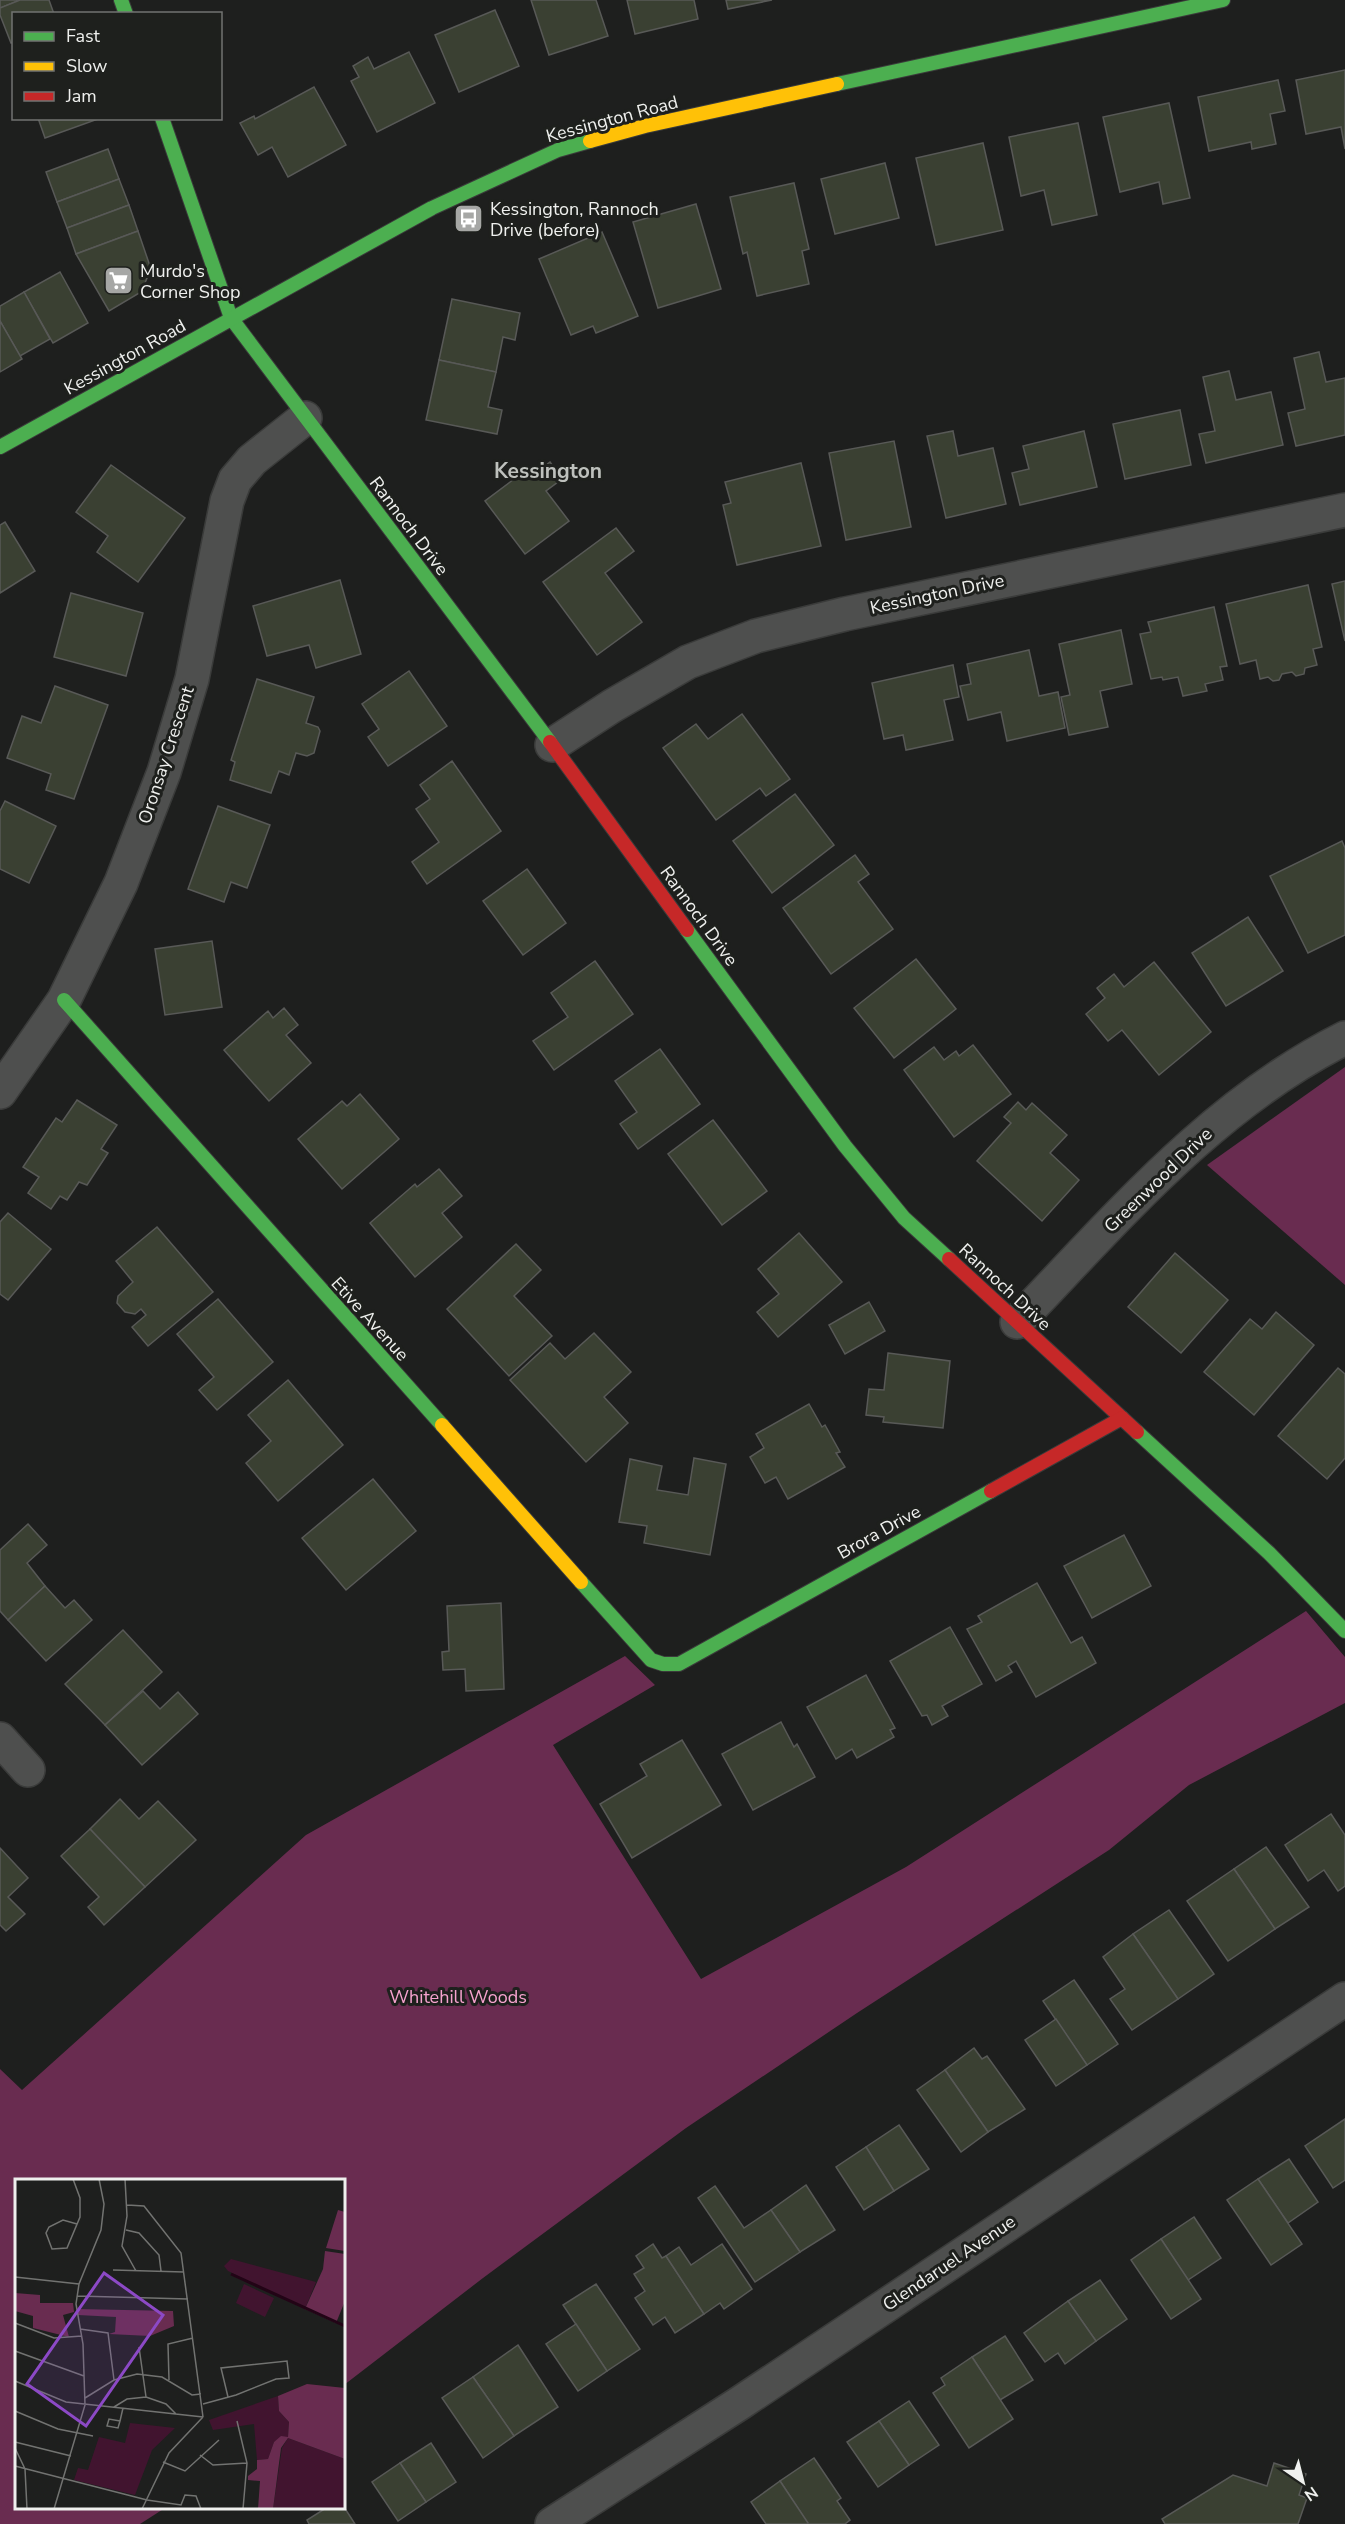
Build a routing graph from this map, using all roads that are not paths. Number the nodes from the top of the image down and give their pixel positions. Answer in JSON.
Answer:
{"nodes":[{"id":1,"x":1223,"y":0,"type":"edge"},
{"id":2,"x":163,"y":120,"type":"edge"},
{"id":3,"x":231,"y":318,"type":"junction"},
{"id":4,"x":305,"y":418,"type":"junction"},
{"id":5,"x":0,"y":447,"type":"edge"},
{"id":6,"x":1345,"y":510,"type":"edge"},
{"id":7,"x":552,"y":745,"type":"junction"},
{"id":8,"x":64,"y":1000,"type":"junction"},
{"id":9,"x":1345,"y":1038,"type":"edge"},
{"id":10,"x":0,"y":1092,"type":"edge"},
{"id":11,"x":1017,"y":1322,"type":"junction"},
{"id":12,"x":1122,"y":1419,"type":"junction"},
{"id":13,"x":1345,"y":1631,"type":"edge"},
{"id":14,"x":651,"y":1660,"type":"joint"},
{"id":15,"x":0,"y":1740,"type":"edge"},
{"id":16,"x":28,"y":1770,"type":"dead end"},
{"id":17,"x":1345,"y":1999,"type":"edge"},
{"id":18,"x":552,"y":2524,"type":"edge"}],
"edges":[{"from":1,"to":3,"type":"street","name":"Kessington Road"},
{"from":2,"to":3,"type":"street","name":"Rannoch Drive"},
{"from":3,"to":4,"type":"street","name":"Rannoch Drive"},
{"from":3,"to":5,"type":"street","name":"Kessington Road"},
{"from":4,"to":7,"type":"street","name":"Rannoch Drive"},
{"from":4,"to":8,"type":"street","name":"Oronsay Crescent"},
{"from":6,"to":7,"type":"street","name":"Kessington Drive"},
{"from":7,"to":11,"type":"street","name":"Rannoch Drive"},
{"from":8,"to":10,"type":"street","name":"Oronsay Crescent"},
{"from":8,"to":14,"type":"street","name":"Etive Avenue"},
{"from":9,"to":11,"type":"street","name":"Greenwood Drive"},
{"from":11,"to":12,"type":"street","name":"Rannoch Drive"},
{"from":12,"to":13,"type":"street","name":"Rannoch Drive"},
{"from":12,"to":14,"type":"street","name":"Brora Drive"},
{"from":15,"to":16,"type":"street"},
{"from":17,"to":18,"type":"street","name":"Glendaruel Avenue"}]}
